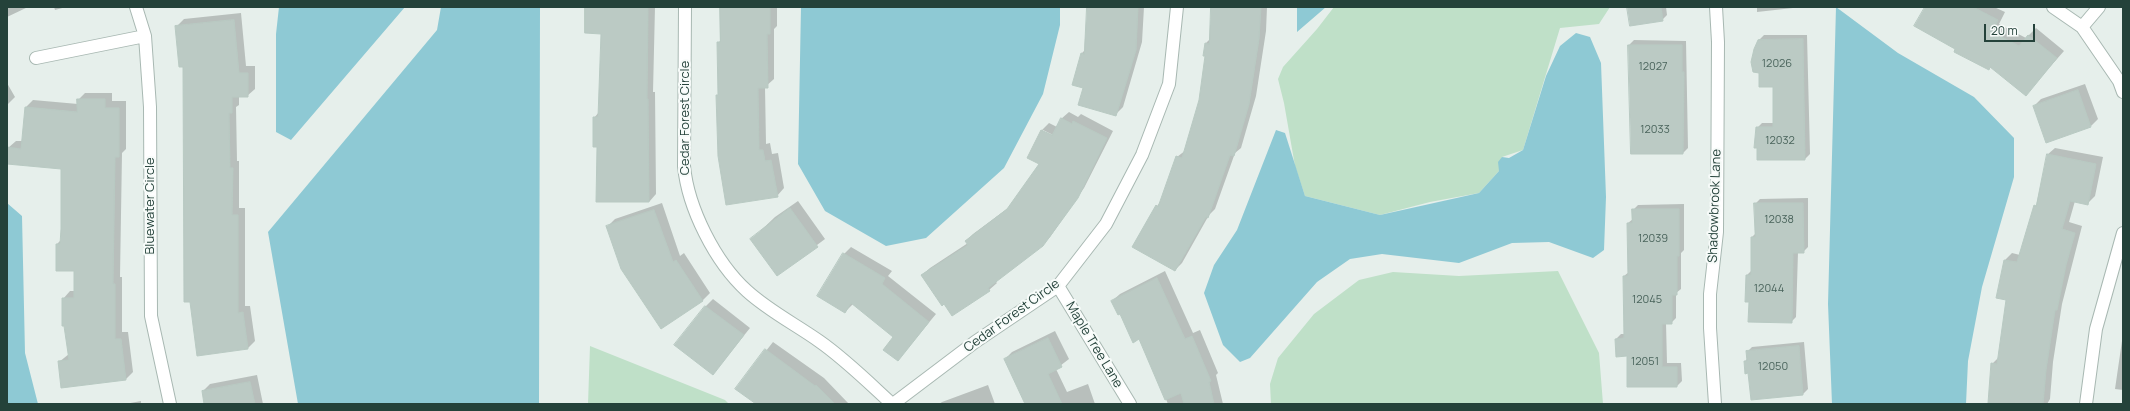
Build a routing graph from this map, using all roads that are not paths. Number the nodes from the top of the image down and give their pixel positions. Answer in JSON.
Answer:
{"nodes":[{"id":1,"x":136,"y":7,"type":"edge"},
{"id":2,"x":685,"y":7,"type":"edge"},
{"id":3,"x":1177,"y":7,"type":"edge"},
{"id":4,"x":1716,"y":7,"type":"edge"},
{"id":5,"x":2053,"y":7,"type":"edge"},
{"id":6,"x":2099,"y":7,"type":"edge"},
{"id":7,"x":2082,"y":27,"type":"junction"},
{"id":8,"x":145,"y":36,"type":"junction"},
{"id":9,"x":36,"y":58,"type":"dead end"},
{"id":10,"x":2123,"y":92,"type":"edge"},
{"id":11,"x":2123,"y":233,"type":"edge"},
{"id":12,"x":1058,"y":286,"type":"junction"},
{"id":13,"x":170,"y":404,"type":"edge"},
{"id":14,"x":893,"y":404,"type":"edge"},
{"id":15,"x":1130,"y":404,"type":"edge"},
{"id":16,"x":1715,"y":404,"type":"edge"},
{"id":17,"x":2086,"y":404,"type":"edge"}],
"edges":[{"from":1,"to":8,"type":"street","name":"Bluewater Circle"},
{"from":2,"to":14,"type":"street","name":"Cedar Forest Circle"},
{"from":3,"to":12,"type":"street","name":"Cedar Forest Circle"},
{"from":4,"to":16,"type":"street","name":"Shadowbrook Lane"},
{"from":5,"to":7,"type":"street"},
{"from":6,"to":7,"type":"street"},
{"from":7,"to":10,"type":"street"},
{"from":8,"to":9,"type":"street"},
{"from":8,"to":13,"type":"street","name":"Bluewater Circle"},
{"from":11,"to":17,"type":"street"},
{"from":12,"to":14,"type":"street","name":"Cedar Forest Circle"},
{"from":12,"to":15,"type":"street","name":"Maple Tree Lane"}]}
